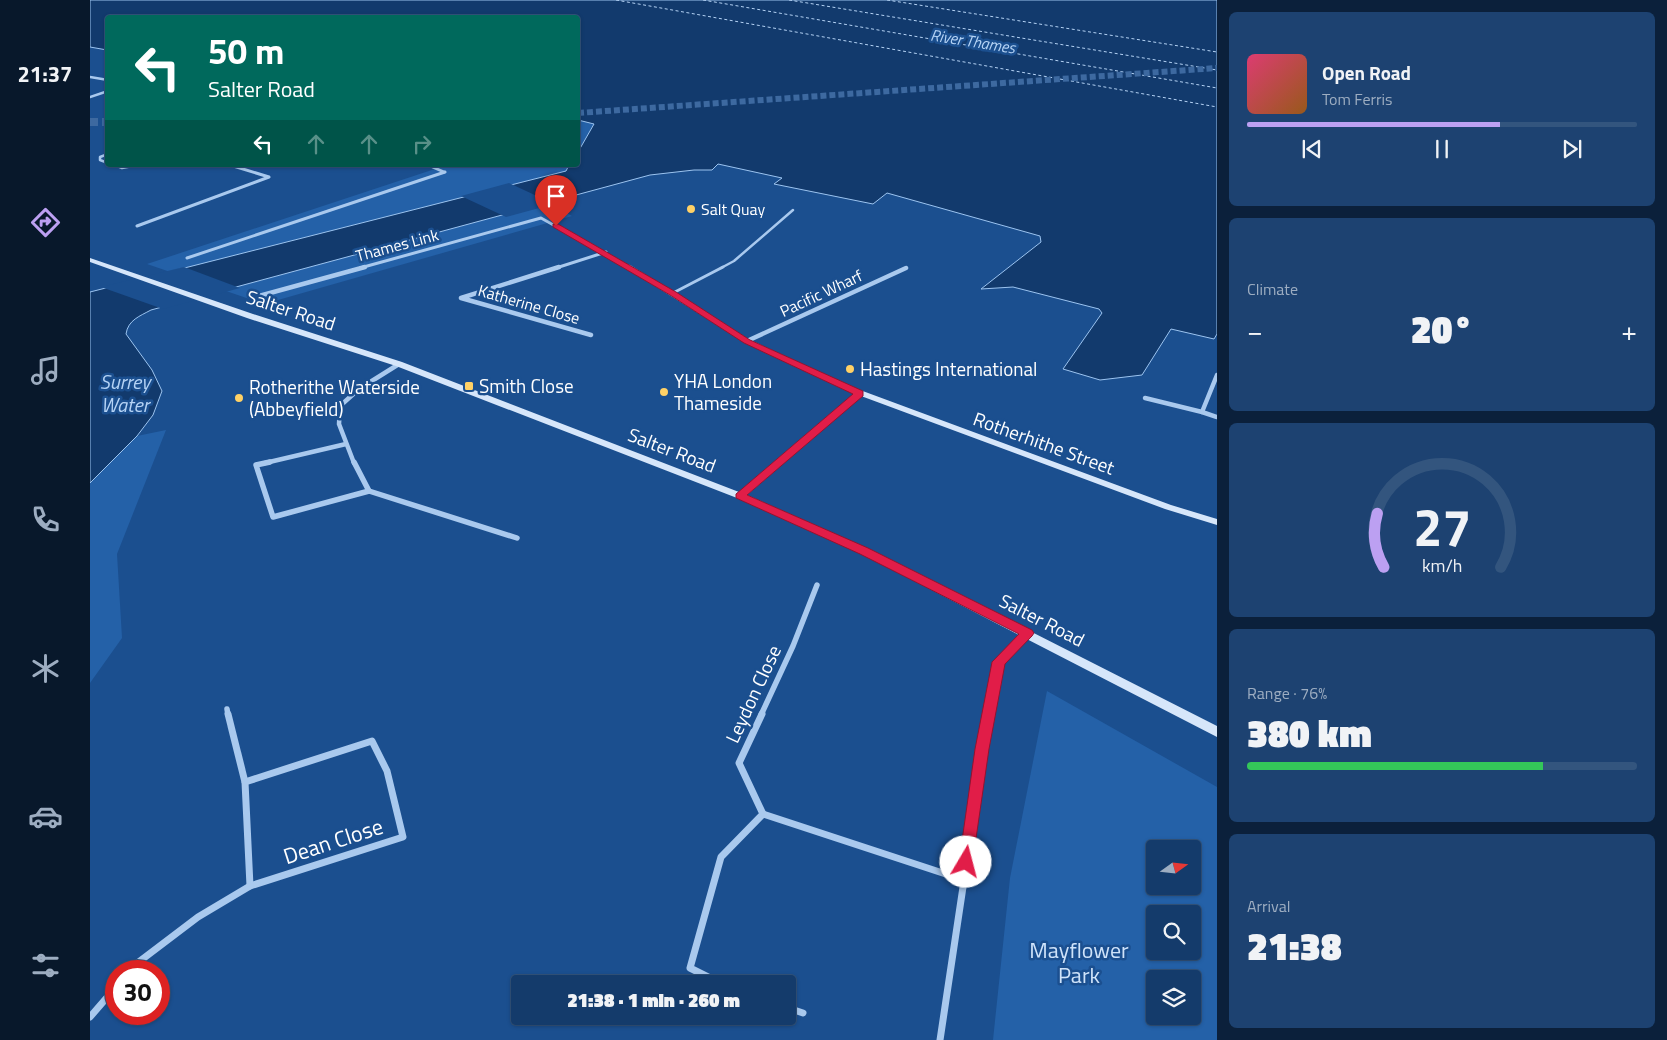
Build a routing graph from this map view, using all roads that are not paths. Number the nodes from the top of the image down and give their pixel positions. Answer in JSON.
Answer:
{"nodes":[{"id":1,"x":90,"y":77,"type":"edge"},
{"id":2,"x":105,"y":80,"type":"edge"},
{"id":3,"x":105,"y":92,"type":"edge"},
{"id":4,"x":90,"y":97,"type":"edge"},
{"id":5,"x":105,"y":155,"type":"edge"},
{"id":6,"x":105,"y":162,"type":"edge"},
{"id":7,"x":236,"y":167,"type":"edge"},
{"id":8,"x":433,"y":167,"type":"edge"},
{"id":9,"x":793,"y":210,"type":"dead end"},
{"id":10,"x":541,"y":218,"type":"joint"},
{"id":11,"x":137,"y":226,"type":"dead end"},
{"id":12,"x":606,"y":252,"type":"junction"},
{"id":13,"x":187,"y":258,"type":"dead end"},
{"id":14,"x":90,"y":260,"type":"edge"},
{"id":15,"x":906,"y":268,"type":"dead end"},
{"id":16,"x":673,"y":293,"type":"junction"},
{"id":17,"x":259,"y":296,"type":"dead end"},
{"id":18,"x":591,"y":334,"type":"dead end"},
{"id":19,"x":747,"y":342,"type":"junction"},
{"id":20,"x":399,"y":364,"type":"junction"},
{"id":21,"x":1217,"y":376,"type":"edge"},
{"id":22,"x":860,"y":394,"type":"junction"},
{"id":23,"x":1146,"y":398,"type":"dead end"},
{"id":24,"x":1202,"y":412,"type":"junction"},
{"id":25,"x":1217,"y":417,"type":"edge"},
{"id":26,"x":346,"y":444,"type":"junction"},
{"id":27,"x":369,"y":491,"type":"junction"},
{"id":28,"x":740,"y":496,"type":"junction"},
{"id":29,"x":1217,"y":522,"type":"edge"},
{"id":30,"x":516,"y":538,"type":"dead end"},
{"id":31,"x":817,"y":585,"type":"dead end"},
{"id":32,"x":1028,"y":633,"type":"junction"},
{"id":33,"x":227,"y":709,"type":"dead end"},
{"id":34,"x":1217,"y":732,"type":"edge"},
{"id":35,"x":245,"y":782,"type":"junction"},
{"id":36,"x":762,"y":814,"type":"junction"},
{"id":37,"x":964,"y":880,"type":"junction"},
{"id":38,"x":250,"y":886,"type":"junction"},
{"id":39,"x":141,"y":960,"type":"edge"},
{"id":40,"x":704,"y":975,"type":"edge"},
{"id":41,"x":105,"y":1000,"type":"edge"},
{"id":42,"x":796,"y":1011,"type":"edge"},
{"id":43,"x":803,"y":1013,"type":"dead end"},
{"id":44,"x":90,"y":1017,"type":"edge"},
{"id":45,"x":940,"y":1040,"type":"edge"}],
"edges":[{"from":1,"to":2,"type":"street"},
{"from":3,"to":4,"type":"street"},
{"from":5,"to":6,"type":"lane"},
{"from":7,"to":11,"type":"street"},
{"from":8,"to":13,"type":"street"},
{"from":9,"to":16,"type":"lane"},
{"from":10,"to":12,"type":"street","name":"Rotherhithe Street"},
{"from":10,"to":17,"type":"street","name":"Thames Link"},
{"from":12,"to":16,"type":"street","name":"Rotherhithe Street"},
{"from":12,"to":18,"type":"street","name":"Katherine Close"},
{"from":14,"to":20,"type":"main road","name":"Salter Road"},
{"from":15,"to":19,"type":"street","name":"Pacific Wharf"},
{"from":16,"to":19,"type":"street","name":"Rotherhithe Street"},
{"from":19,"to":22,"type":"street","name":"Rotherhithe Street"},
{"from":20,"to":26,"type":"street"},
{"from":20,"to":28,"type":"main road","name":"Salter Road"},
{"from":21,"to":24,"type":"street"},
{"from":22,"to":28,"type":"main road"},
{"from":22,"to":29,"type":"main road","name":"Rotherhithe Street"},
{"from":23,"to":24,"type":"street"},
{"from":24,"to":25,"type":"street"},
{"from":26,"to":27,"type":"street"},
{"from":26,"to":27,"type":"street"},
{"from":27,"to":30,"type":"street"},
{"from":28,"to":32,"type":"main road","name":"Salter Road"},
{"from":31,"to":36,"type":"street","name":"Leydon Close"},
{"from":32,"to":34,"type":"main road","name":"Salter Road"},
{"from":32,"to":37,"type":"street"},
{"from":33,"to":35,"type":"street"},
{"from":35,"to":38,"type":"street"},
{"from":35,"to":38,"type":"street","name":"Dean Close"},
{"from":36,"to":37,"type":"street"},
{"from":36,"to":40,"type":"street"},
{"from":37,"to":45,"type":"street"},
{"from":38,"to":39,"type":"street","name":"Dean Close"},
{"from":41,"to":44,"type":"street"},
{"from":42,"to":43,"type":"street"}]}
